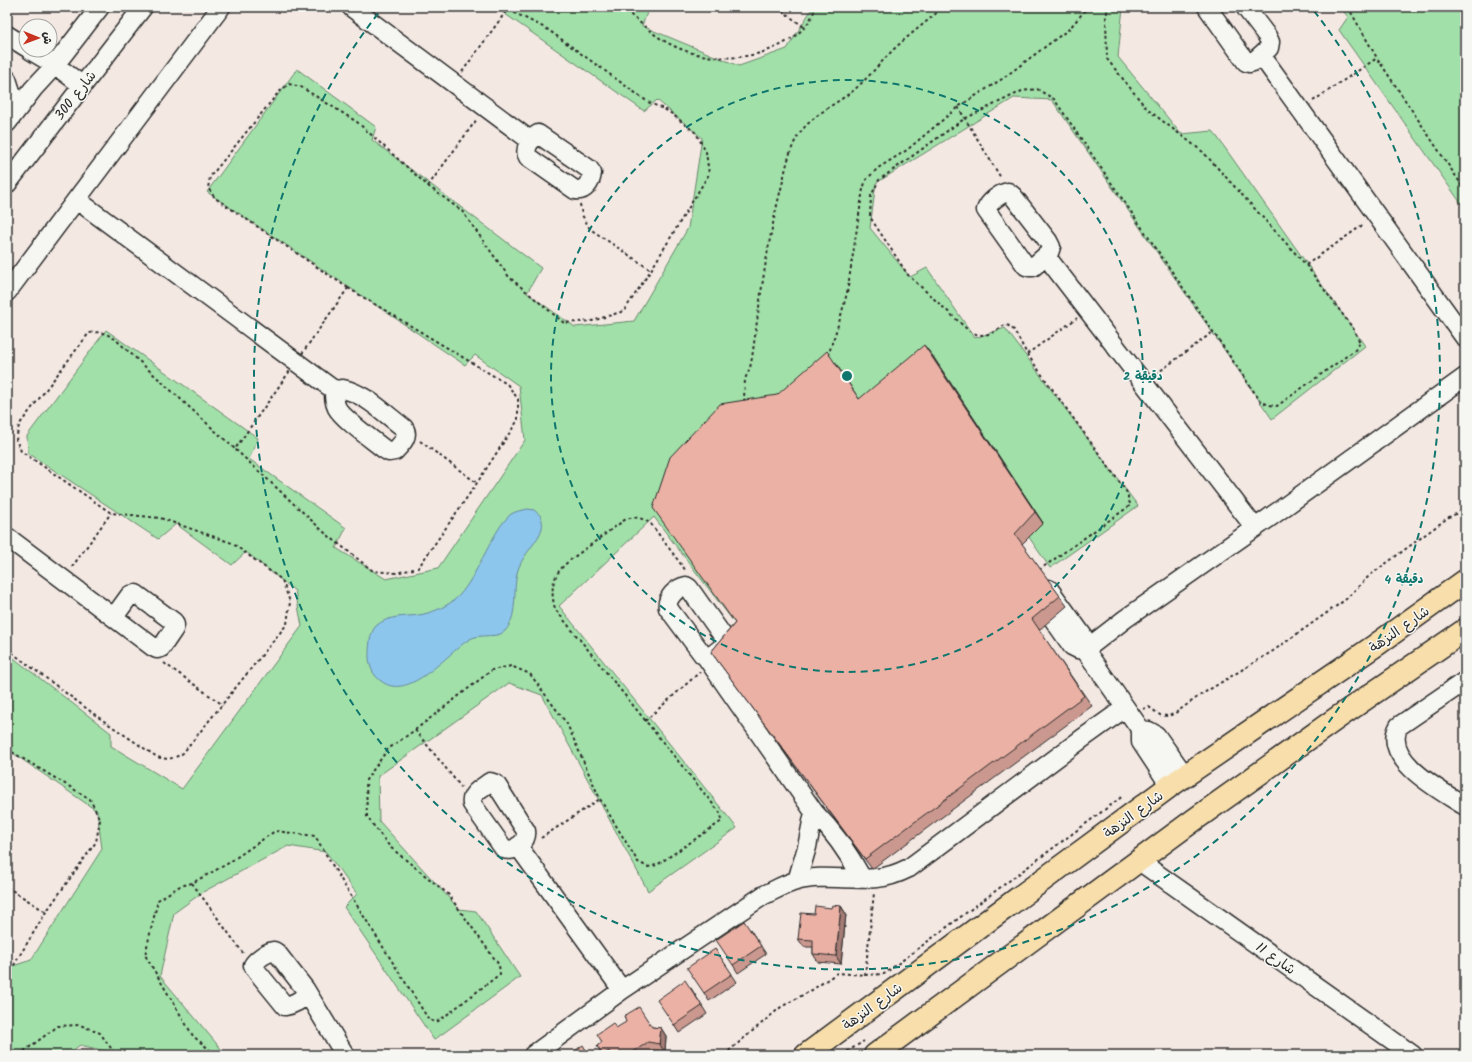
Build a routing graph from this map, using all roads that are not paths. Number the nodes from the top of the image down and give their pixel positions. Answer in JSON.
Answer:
{"nodes":[{"id":1,"x":100,"y":7,"type":"edge"},
{"id":2,"x":143,"y":7,"type":"edge"},
{"id":3,"x":222,"y":7,"type":"edge"},
{"id":4,"x":351,"y":7,"type":"edge"},
{"id":5,"x":1207,"y":7,"type":"edge"},
{"id":6,"x":1245,"y":7,"type":"edge"},
{"id":7,"x":7,"y":36,"type":"edge"},
{"id":8,"x":18,"y":42,"type":"edge"},
{"id":9,"x":1261,"y":55,"type":"junction"},
{"id":10,"x":43,"y":58,"type":"edge"},
{"id":11,"x":55,"y":65,"type":"junction"},
{"id":12,"x":7,"y":79,"type":"edge"},
{"id":13,"x":83,"y":86,"type":"junction"},
{"id":14,"x":10,"y":119,"type":"edge"},
{"id":15,"x":531,"y":141,"type":"junction"},
{"id":16,"x":10,"y":174,"type":"edge"},
{"id":17,"x":77,"y":200,"type":"junction"},
{"id":18,"x":1046,"y":256,"type":"junction"},
{"id":19,"x":7,"y":292,"type":"edge"},
{"id":20,"x":1465,"y":338,"type":"edge"},
{"id":21,"x":1465,"y":377,"type":"edge"},
{"id":22,"x":334,"y":390,"type":"junction"},
{"id":23,"x":1255,"y":528,"type":"junction"},
{"id":24,"x":7,"y":537,"type":"edge"},
{"id":25,"x":1031,"y":581,"type":"edge"},
{"id":26,"x":1465,"y":581,"type":"edge"},
{"id":27,"x":114,"y":617,"type":"junction"},
{"id":28,"x":1463,"y":636,"type":"edge"},
{"id":29,"x":1085,"y":650,"type":"junction"},
{"id":30,"x":708,"y":660,"type":"road end"},
{"id":31,"x":1465,"y":681,"type":"edge"},
{"id":32,"x":1133,"y":718,"type":"junction"},
{"id":33,"x":1178,"y":781,"type":"junction"},
{"id":34,"x":1465,"y":806,"type":"edge"},
{"id":35,"x":814,"y":812,"type":"junction"},
{"id":36,"x":520,"y":848,"type":"junction"},
{"id":37,"x":1139,"y":861,"type":"junction"},
{"id":38,"x":869,"y":878,"type":"junction"},
{"id":39,"x":797,"y":881,"type":"junction"},
{"id":40,"x":622,"y":990,"type":"junction"},
{"id":41,"x":306,"y":993,"type":"junction"},
{"id":42,"x":809,"y":1054,"type":"edge"},
{"id":43,"x":345,"y":1055,"type":"edge"},
{"id":44,"x":532,"y":1055,"type":"edge"},
{"id":45,"x":875,"y":1055,"type":"edge"},
{"id":46,"x":1413,"y":1055,"type":"edge"}],
"edges":[{"from":1,"to":11,"type":"street"},
{"from":2,"to":13,"type":"street","name":"شارع 300"},
{"from":3,"to":17,"type":"street"},
{"from":4,"to":15,"type":"street"},
{"from":5,"to":9,"type":"street"},
{"from":6,"to":9,"type":"street"},
{"from":7,"to":8,"type":"street"},
{"from":9,"to":20,"type":"street"},
{"from":10,"to":11,"type":"street"},
{"from":11,"to":13,"type":"street"},
{"from":11,"to":14,"type":"street"},
{"from":12,"to":14,"type":"street"},
{"from":13,"to":16,"type":"street","name":"شارع 300"},
{"from":15,"to":15,"type":"street"},
{"from":17,"to":19,"type":"street"},
{"from":17,"to":22,"type":"street"},
{"from":18,"to":18,"type":"street"},
{"from":18,"to":23,"type":"street"},
{"from":21,"to":23,"type":"street"},
{"from":22,"to":22,"type":"street"},
{"from":23,"to":29,"type":"street"},
{"from":24,"to":27,"type":"street"},
{"from":25,"to":29,"type":"street"},
{"from":26,"to":33,"type":"main road","name":"شارع النزهة"},
{"from":27,"to":27,"type":"street"},
{"from":28,"to":37,"type":"main road"},
{"from":29,"to":32,"type":"street"},
{"from":30,"to":35,"type":"street"},
{"from":31,"to":34,"type":"street"},
{"from":32,"to":33,"type":"street"},
{"from":32,"to":38,"type":"street"},
{"from":33,"to":42,"type":"main road","name":"شارع النزهة"},
{"from":35,"to":38,"type":"street"},
{"from":35,"to":39,"type":"street"},
{"from":36,"to":36,"type":"street"},
{"from":36,"to":40,"type":"street"},
{"from":37,"to":45,"type":"main road"},
{"from":37,"to":46,"type":"street","name":"شارع 11"},
{"from":38,"to":39,"type":"street"},
{"from":39,"to":40,"type":"street"},
{"from":40,"to":44,"type":"street"},
{"from":41,"to":41,"type":"street"},
{"from":41,"to":43,"type":"street"}]}
